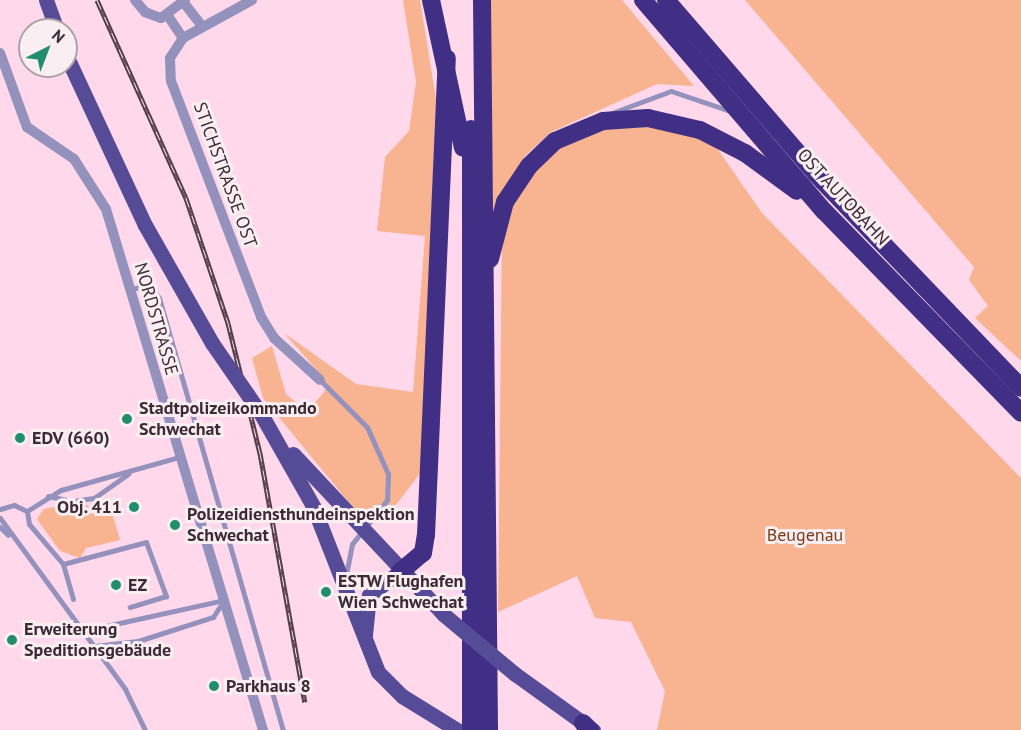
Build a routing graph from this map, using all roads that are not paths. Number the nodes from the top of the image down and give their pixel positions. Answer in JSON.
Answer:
{"nodes":[{"id":1,"x":46,"y":0,"type":"edge"},
{"id":2,"x":135,"y":0,"type":"edge"},
{"id":3,"x":252,"y":0,"type":"edge"},
{"id":4,"x":431,"y":0,"type":"edge"},
{"id":5,"x":470,"y":0,"type":"edge"},
{"id":6,"x":482,"y":0,"type":"edge"},
{"id":7,"x":643,"y":0,"type":"edge"},
{"id":8,"x":666,"y":0,"type":"edge"},
{"id":9,"x":185,"y":2,"type":"edge"},
{"id":10,"x":168,"y":16,"type":"junction"},
{"id":11,"x":53,"y":18,"type":"edge"},
{"id":12,"x":202,"y":26,"type":"junction"},
{"id":13,"x":183,"y":38,"type":"junction"},
{"id":14,"x":0,"y":53,"type":"edge"},
{"id":15,"x":447,"y":58,"type":"junction"},
{"id":16,"x":77,"y":78,"type":"edge"},
{"id":17,"x":740,"y":116,"type":"junction"},
{"id":18,"x":573,"y":131,"type":"junction"},
{"id":19,"x":467,"y":165,"type":"junction"},
{"id":20,"x":824,"y":211,"type":"junction"},
{"id":21,"x":131,"y":289,"type":"junction"},
{"id":22,"x":484,"y":293,"type":"junction"},
{"id":23,"x":320,"y":380,"type":"joint"},
{"id":24,"x":1020,"y":386,"type":"edge"},
{"id":25,"x":1021,"y":413,"type":"edge"},
{"id":26,"x":261,"y":414,"type":"junction"},
{"id":27,"x":179,"y":457,"type":"junction"},
{"id":28,"x":128,"y":474,"type":"junction"},
{"id":29,"x":48,"y":496,"type":"junction"},
{"id":30,"x":0,"y":509,"type":"edge"},
{"id":31,"x":27,"y":511,"type":"junction"},
{"id":32,"x":0,"y":518,"type":"edge"},
{"id":33,"x":0,"y":527,"type":"edge"},
{"id":34,"x":360,"y":531,"type":"junction"},
{"id":35,"x":18,"y":544,"type":"junction"},
{"id":36,"x":63,"y":564,"type":"junction"},
{"id":37,"x":400,"y":572,"type":"junction"},
{"id":38,"x":73,"y":599,"type":"dead end"},
{"id":39,"x":224,"y":600,"type":"junction"},
{"id":40,"x":349,"y":606,"type":"junction"},
{"id":41,"x":130,"y":607,"type":"dead end"},
{"id":42,"x":83,"y":631,"type":"junction"},
{"id":43,"x":94,"y":646,"type":"junction"},
{"id":44,"x":369,"y":656,"type":"junction"},
{"id":45,"x":589,"y":728,"type":"edge"},
{"id":46,"x":145,"y":730,"type":"edge"},
{"id":47,"x":263,"y":730,"type":"edge"},
{"id":48,"x":283,"y":730,"type":"edge"},
{"id":49,"x":457,"y":730,"type":"edge"},
{"id":50,"x":471,"y":730,"type":"edge"},
{"id":51,"x":489,"y":730,"type":"edge"}],
"edges":[{"from":1,"to":11,"type":"main road"},
{"from":2,"to":10,"type":"street"},
{"from":3,"to":12,"type":"street"},
{"from":4,"to":15,"type":"highway"},
{"from":5,"to":19,"type":"highway"},
{"from":6,"to":22,"type":"highway"},
{"from":7,"to":17,"type":"highway","name":"OST AUTOBAHN"},
{"from":8,"to":24,"type":"highway","name":"OST AUTOBAHN"},
{"from":9,"to":10,"type":"street"},
{"from":9,"to":12,"type":"street"},
{"from":10,"to":13,"type":"street"},
{"from":12,"to":13,"type":"street"},
{"from":13,"to":23,"type":"street","name":"STICHSTRASSE OST"},
{"from":14,"to":21,"type":"street","name":"NORDSTRASSE"},
{"from":15,"to":19,"type":"highway"},
{"from":15,"to":37,"type":"highway"},
{"from":16,"to":26,"type":"main road","bridge":true},
{"from":17,"to":18,"type":"lane"},
{"from":17,"to":20,"type":"highway","name":"OST AUTOBAHN"},
{"from":18,"to":20,"type":"highway"},
{"from":18,"to":22,"type":"highway"},
{"from":19,"to":50,"type":"highway"},
{"from":20,"to":25,"type":"highway","name":"OST AUTOBAHN"},
{"from":21,"to":27,"type":"street","name":"NORDSTRASSE"},
{"from":21,"to":48,"type":"lane"},
{"from":22,"to":51,"type":"highway"},
{"from":23,"to":34,"type":"lane"},
{"from":26,"to":34,"type":"main road"},
{"from":26,"to":40,"type":"main road"},
{"from":27,"to":28,"type":"lane"},
{"from":27,"to":39,"type":"street","name":"NORDSTRASSE"},
{"from":28,"to":29,"type":"lane"},
{"from":28,"to":29,"type":"lane"},
{"from":29,"to":31,"type":"lane"},
{"from":30,"to":31,"type":"lane"},
{"from":31,"to":36,"type":"lane"},
{"from":32,"to":35,"type":"lane"},
{"from":33,"to":35,"type":"lane"},
{"from":34,"to":37,"type":"main road"},
{"from":34,"to":40,"type":"lane"},
{"from":35,"to":42,"type":"lane"},
{"from":36,"to":38,"type":"lane"},
{"from":36,"to":41,"type":"lane"},
{"from":37,"to":44,"type":"main road"},
{"from":37,"to":45,"type":"main road","bridge":true},
{"from":39,"to":42,"type":"lane"},
{"from":39,"to":43,"type":"lane"},
{"from":39,"to":47,"type":"street","name":"NORDSTRASSE"},
{"from":40,"to":44,"type":"main road"},
{"from":42,"to":43,"type":"lane"},
{"from":43,"to":46,"type":"lane"},
{"from":44,"to":49,"type":"main road"}]}
